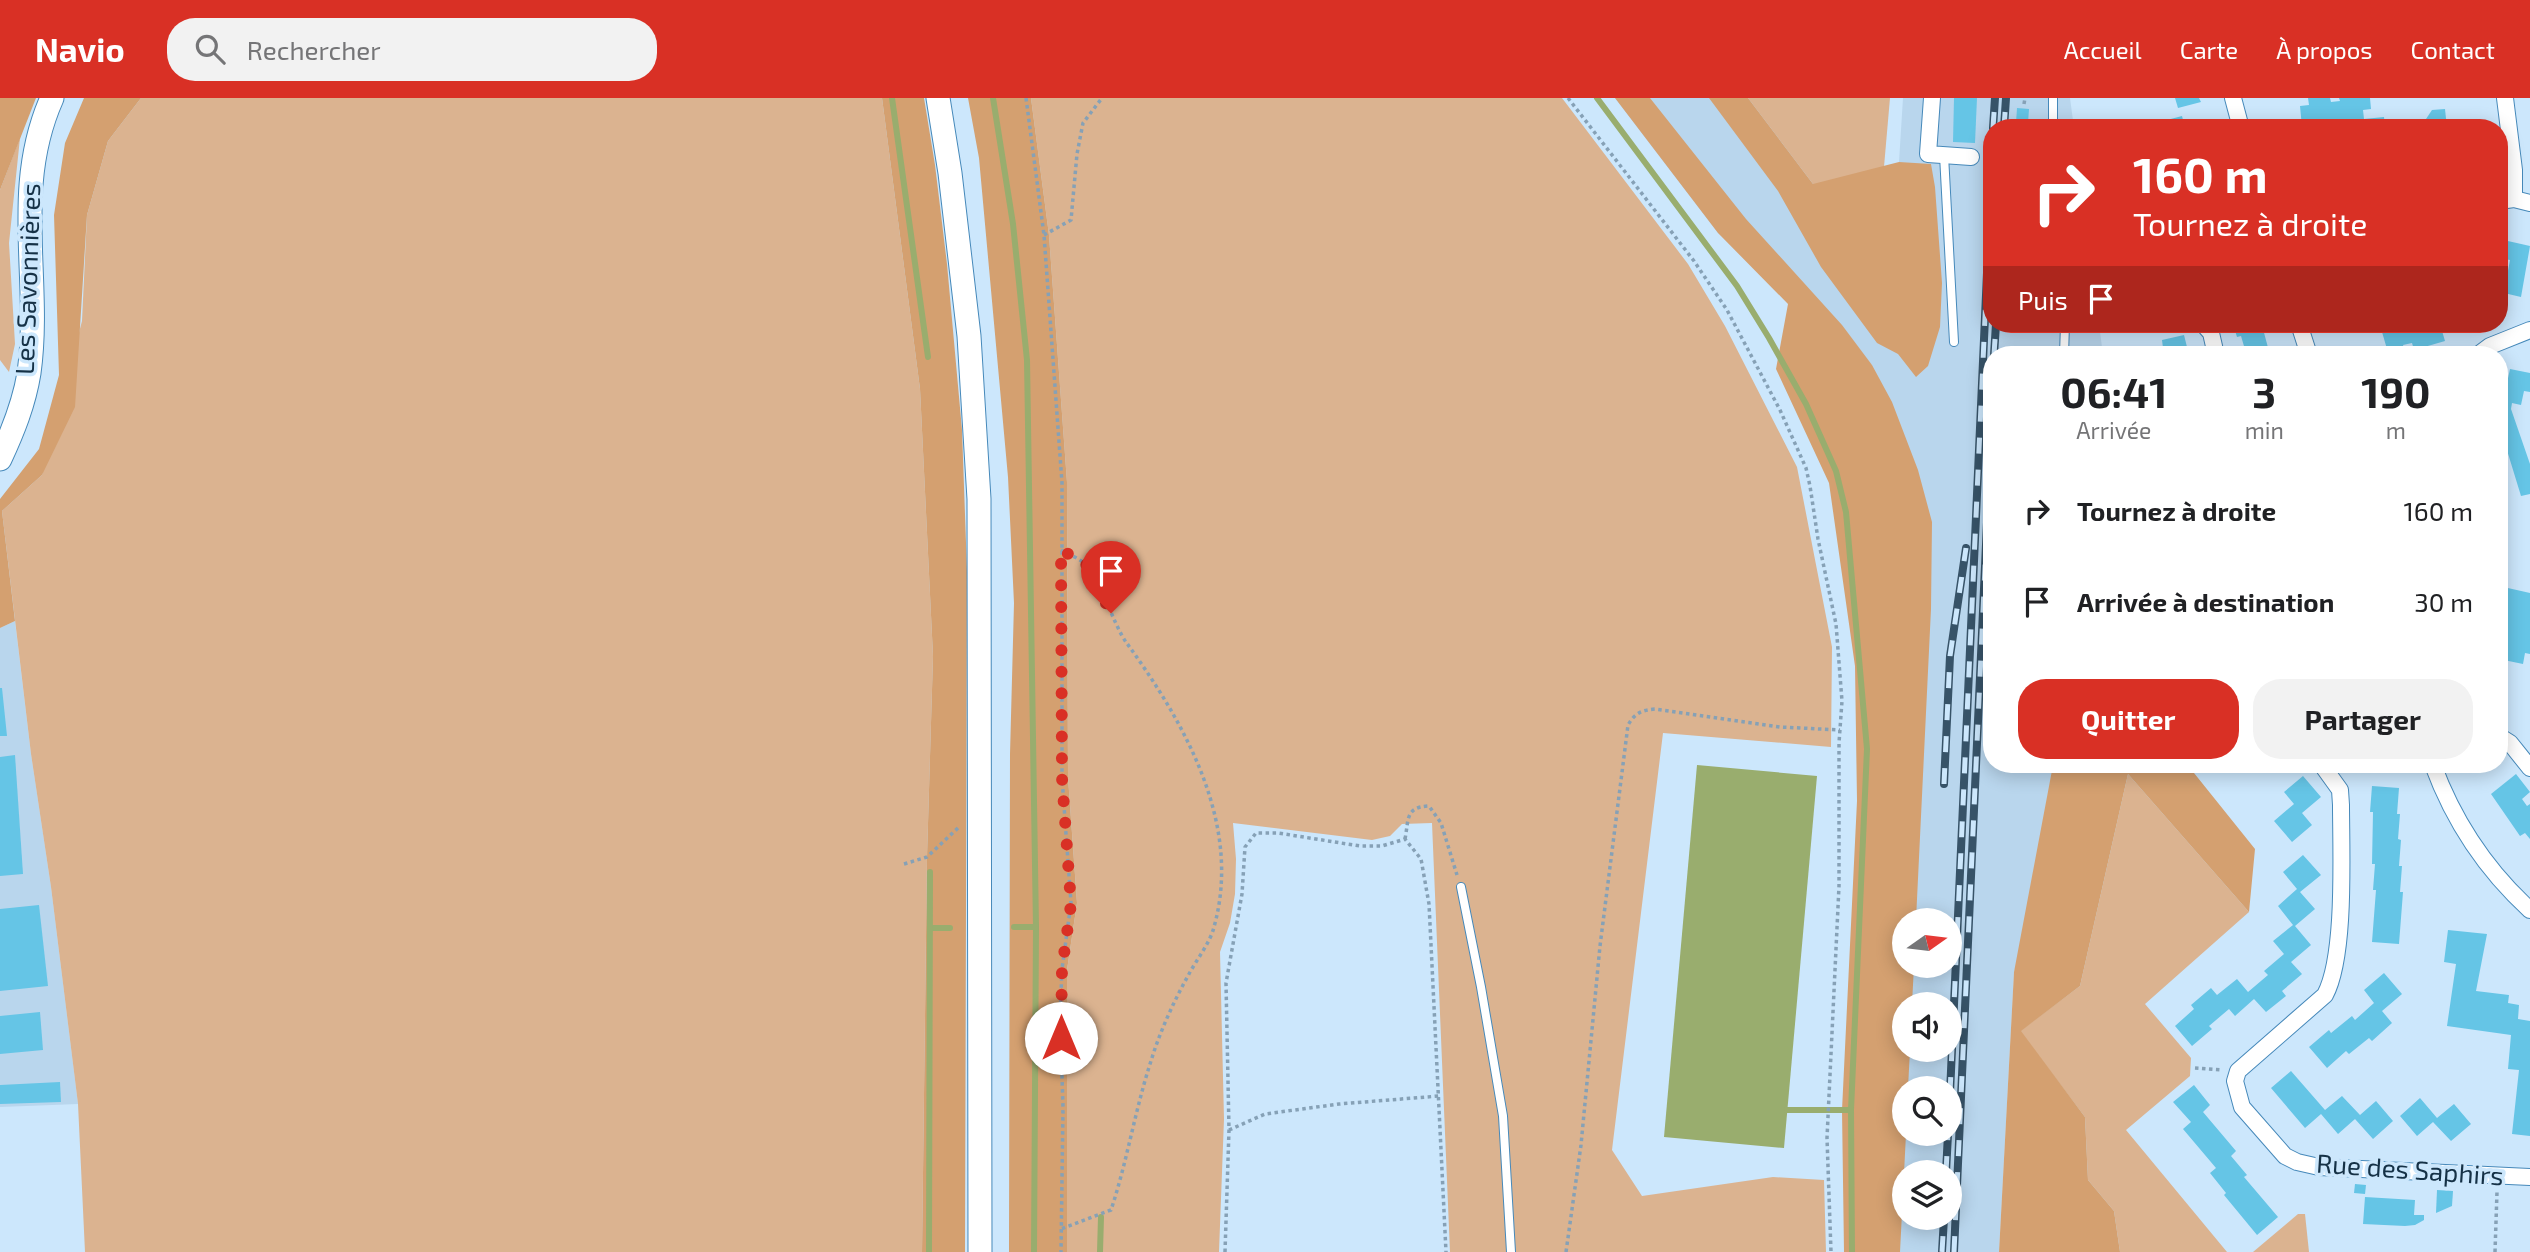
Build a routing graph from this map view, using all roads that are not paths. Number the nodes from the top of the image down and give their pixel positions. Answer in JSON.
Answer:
{"nodes":[{"id":1,"x":51,"y":98,"type":"edge"},
{"id":2,"x":938,"y":98,"type":"edge"},
{"id":3,"x":1931,"y":98,"type":"edge"},
{"id":4,"x":2053,"y":98,"type":"edge"},
{"id":5,"x":2233,"y":98,"type":"edge"},
{"id":6,"x":2505,"y":98,"type":"edge"},
{"id":7,"x":2053,"y":119,"type":"edge"},
{"id":8,"x":2239,"y":119,"type":"edge"},
{"id":9,"x":2508,"y":119,"type":"edge"},
{"id":10,"x":2508,"y":122,"type":"edge"},
{"id":11,"x":1944,"y":155,"type":"junction"},
{"id":12,"x":1971,"y":157,"type":"dead end"},
{"id":13,"x":2514,"y":201,"type":"edge"},
{"id":14,"x":2530,"y":330,"type":"edge"},
{"id":15,"x":1954,"y":342,"type":"dead end"},
{"id":16,"x":2490,"y":346,"type":"edge"},
{"id":17,"x":0,"y":459,"type":"edge"},
{"id":18,"x":2508,"y":742,"type":"edge"},
{"id":19,"x":2530,"y":768,"type":"edge"},
{"id":20,"x":2328,"y":773,"type":"edge"},
{"id":21,"x":2435,"y":773,"type":"edge"},
{"id":22,"x":1461,"y":887,"type":"road end"},
{"id":23,"x":2530,"y":910,"type":"edge"},
{"id":24,"x":2530,"y":1177,"type":"edge"},
{"id":25,"x":980,"y":1252,"type":"edge"},
{"id":26,"x":1511,"y":1252,"type":"edge"}],
"edges":[{"from":1,"to":17,"type":"main road","name":"Les Savonnières"},
{"from":2,"to":25,"type":"main road"},
{"from":3,"to":11,"type":"street"},
{"from":4,"to":7,"type":"lane"},
{"from":5,"to":8,"type":"street"},
{"from":6,"to":9,"type":"street"},
{"from":10,"to":13,"type":"street"},
{"from":11,"to":12,"type":"street"},
{"from":11,"to":15,"type":"lane"},
{"from":14,"to":16,"type":"street"},
{"from":18,"to":19,"type":"street"},
{"from":20,"to":24,"type":"street","name":"Rue des Saphirs"},
{"from":21,"to":23,"type":"street"},
{"from":22,"to":26,"type":"lane"}]}
